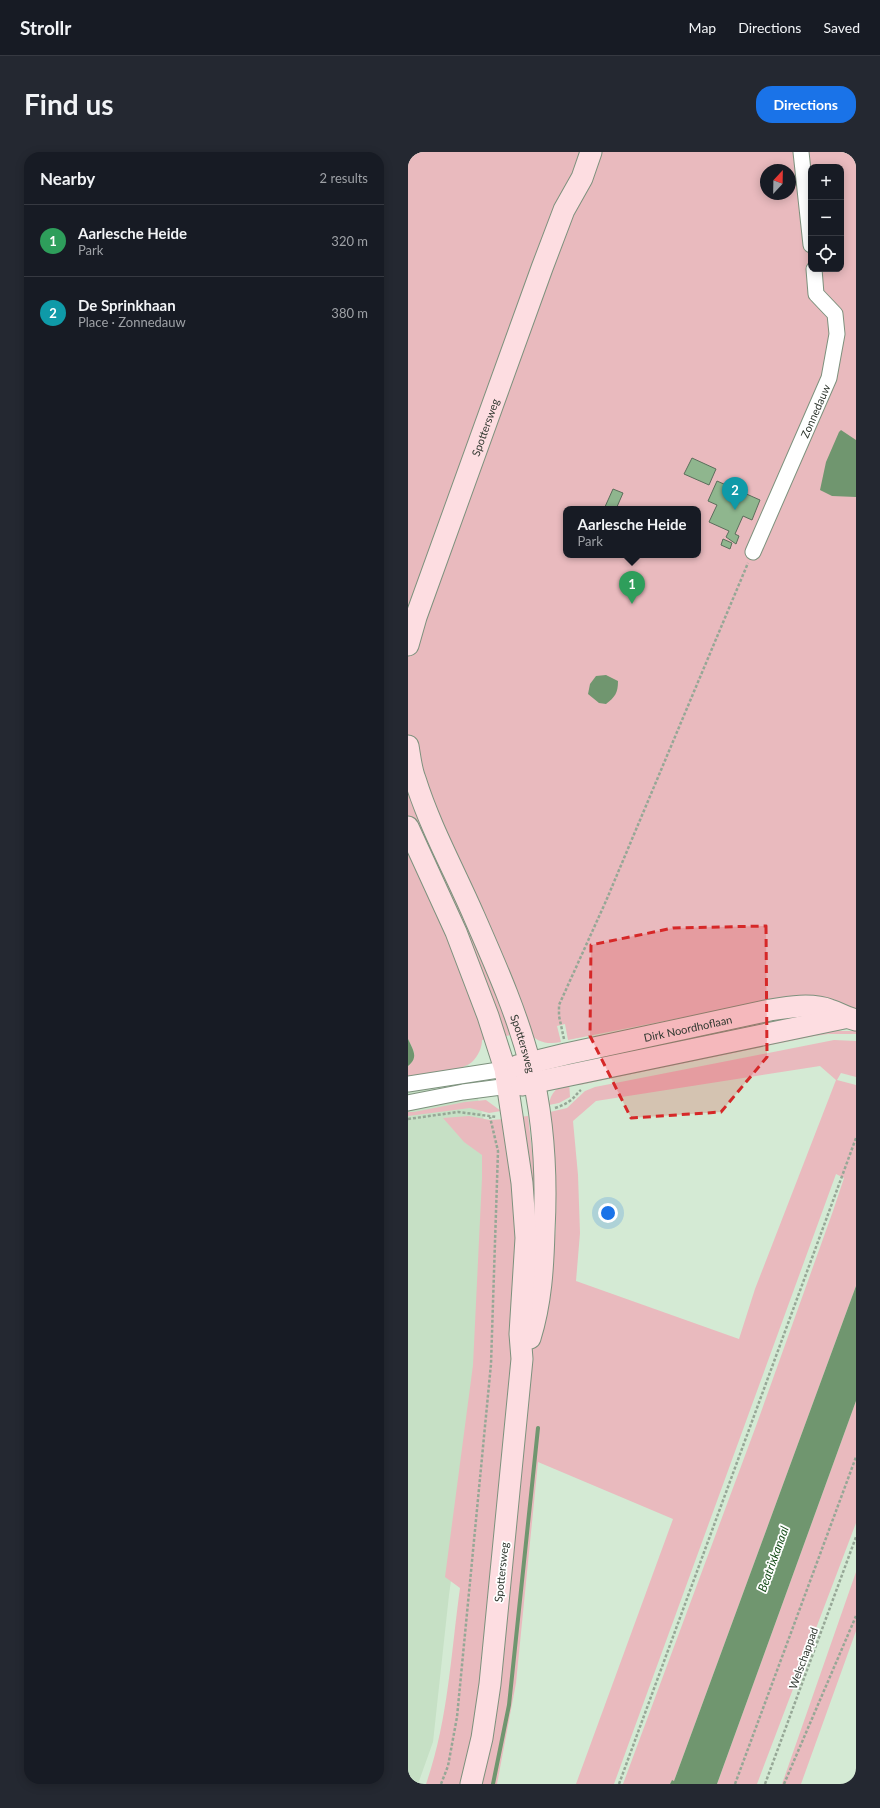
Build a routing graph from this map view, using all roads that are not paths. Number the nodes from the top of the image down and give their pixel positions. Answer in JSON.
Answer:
{"nodes":[{"id":1,"x":576,"y":152,"type":"edge"},
{"id":2,"x":591,"y":152,"type":"edge"},
{"id":3,"x":801,"y":152,"type":"edge"},
{"id":4,"x":564,"y":210,"type":"junction"},
{"id":5,"x":810,"y":236,"type":"edge"},
{"id":6,"x":814,"y":272,"type":"edge"},
{"id":7,"x":753,"y":552,"type":"road end"},
{"id":8,"x":408,"y":645,"type":"edge"},
{"id":9,"x":408,"y":746,"type":"edge"},
{"id":10,"x":408,"y":827,"type":"edge"},
{"id":11,"x":850,"y":1019,"type":"edge"},
{"id":12,"x":530,"y":1063,"type":"junction"},
{"id":13,"x":507,"y":1078,"type":"junction"},
{"id":14,"x":535,"y":1083,"type":"junction"},
{"id":15,"x":408,"y":1084,"type":"edge"},
{"id":16,"x":408,"y":1103,"type":"edge"},
{"id":17,"x":522,"y":1359,"type":"junction"},
{"id":18,"x":470,"y":1784,"type":"edge"}],
"edges":[{"from":1,"to":4,"type":"main road","name":"Spottersweg"},
{"from":2,"to":4,"type":"main road","name":"Spottersweg"},
{"from":3,"to":5,"type":"street"},
{"from":4,"to":8,"type":"main road","name":"Spottersweg"},
{"from":6,"to":7,"type":"street","name":"Zonnedauw"},
{"from":9,"to":12,"type":"main road","name":"Spottersweg"},
{"from":10,"to":13,"type":"main road","name":"Spottersweg"},
{"from":11,"to":12,"type":"main road","name":"Dirk Noordhoflaan"},
{"from":11,"to":14,"type":"main road","name":"Dirk Noordhoflaan"},
{"from":12,"to":13,"type":"main road","name":"Dirk Noordhoflaan"},
{"from":12,"to":14,"type":"main road","name":"Spottersweg"},
{"from":13,"to":14,"type":"main road","name":"Dirk Noordhoflaan"},
{"from":13,"to":15,"type":"street"},
{"from":13,"to":16,"type":"street"},
{"from":13,"to":17,"type":"main road","name":"Spottersweg"},
{"from":14,"to":17,"type":"main road","name":"Spottersweg"},
{"from":17,"to":18,"type":"main road","name":"Spottersweg"}]}
